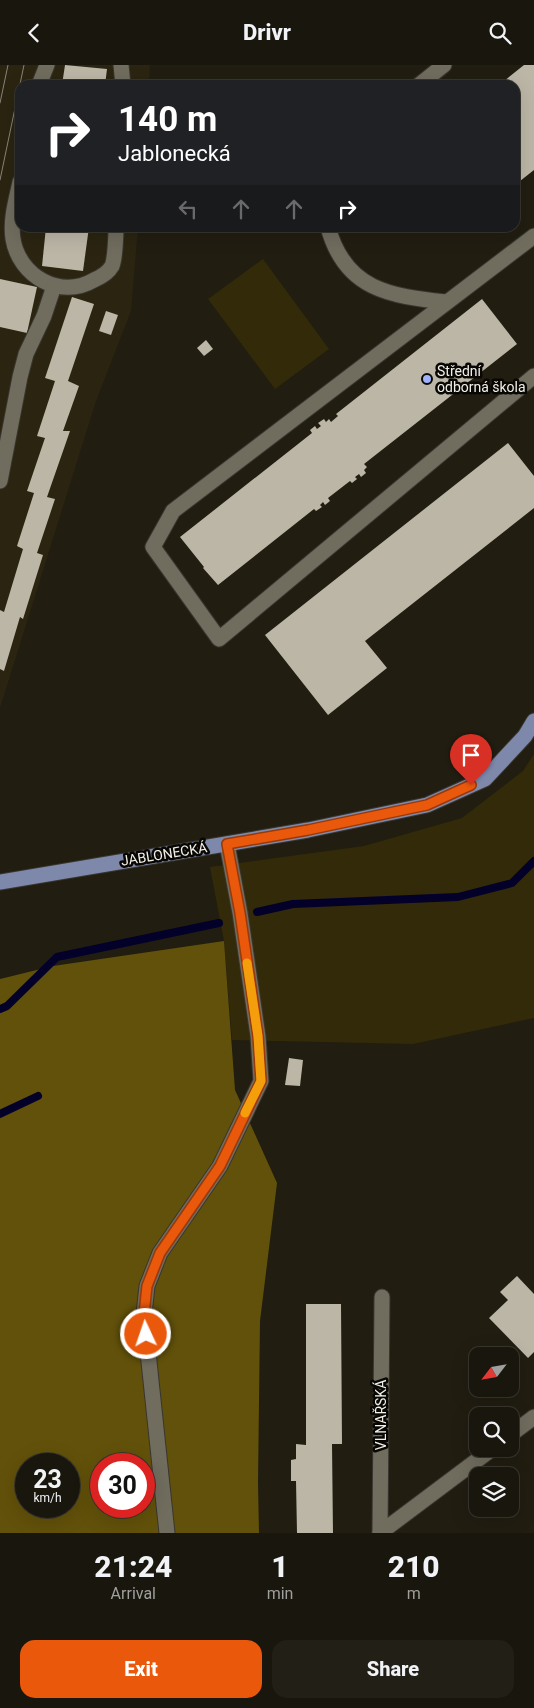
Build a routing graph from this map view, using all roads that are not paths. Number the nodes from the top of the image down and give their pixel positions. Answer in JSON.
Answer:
{"nodes":[{"id":1,"x":46,"y":65,"type":"edge"},
{"id":2,"x":121,"y":65,"type":"edge"},
{"id":3,"x":444,"y":65,"type":"edge"},
{"id":4,"x":41,"y":80,"type":"edge"},
{"id":5,"x":122,"y":80,"type":"edge"},
{"id":6,"x":424,"y":80,"type":"edge"},
{"id":7,"x":15,"y":205,"type":"edge"},
{"id":8,"x":115,"y":232,"type":"edge"},
{"id":9,"x":329,"y":232,"type":"edge"},
{"id":10,"x":534,"y":236,"type":"edge"},
{"id":11,"x":54,"y":286,"type":"junction"},
{"id":12,"x":446,"y":302,"type":"junction"},
{"id":13,"x":534,"y":376,"type":"edge"},
{"id":14,"x":0,"y":481,"type":"edge"},
{"id":15,"x":534,"y":721,"type":"edge"},
{"id":16,"x":227,"y":844,"type":"junction"},
{"id":17,"x":0,"y":882,"type":"edge"},
{"id":18,"x":382,"y":1297,"type":"dead end"},
{"id":19,"x":534,"y":1417,"type":"edge"},
{"id":20,"x":519,"y":1428,"type":"edge"},
{"id":21,"x":481,"y":1457,"type":"edge"},
{"id":22,"x":167,"y":1533,"type":"edge"},
{"id":23,"x":380,"y":1533,"type":"edge"}],
"edges":[{"from":1,"to":4,"type":"street"},
{"from":2,"to":5,"type":"street"},
{"from":3,"to":6,"type":"street"},
{"from":7,"to":11,"type":"street"},
{"from":8,"to":11,"type":"street"},
{"from":9,"to":12,"type":"street"},
{"from":10,"to":12,"type":"street"},
{"from":11,"to":14,"type":"street"},
{"from":12,"to":13,"type":"street"},
{"from":15,"to":16,"type":"main road","name":"JABLONECKÁ"},
{"from":16,"to":17,"type":"main road","name":"JABLONECKÁ"},
{"from":16,"to":22,"type":"street"},
{"from":18,"to":23,"type":"street","name":"VLNAŘSKÁ"},
{"from":19,"to":20,"type":"street"},
{"from":21,"to":23,"type":"street","name":"VLNAŘSKÁ"}]}
